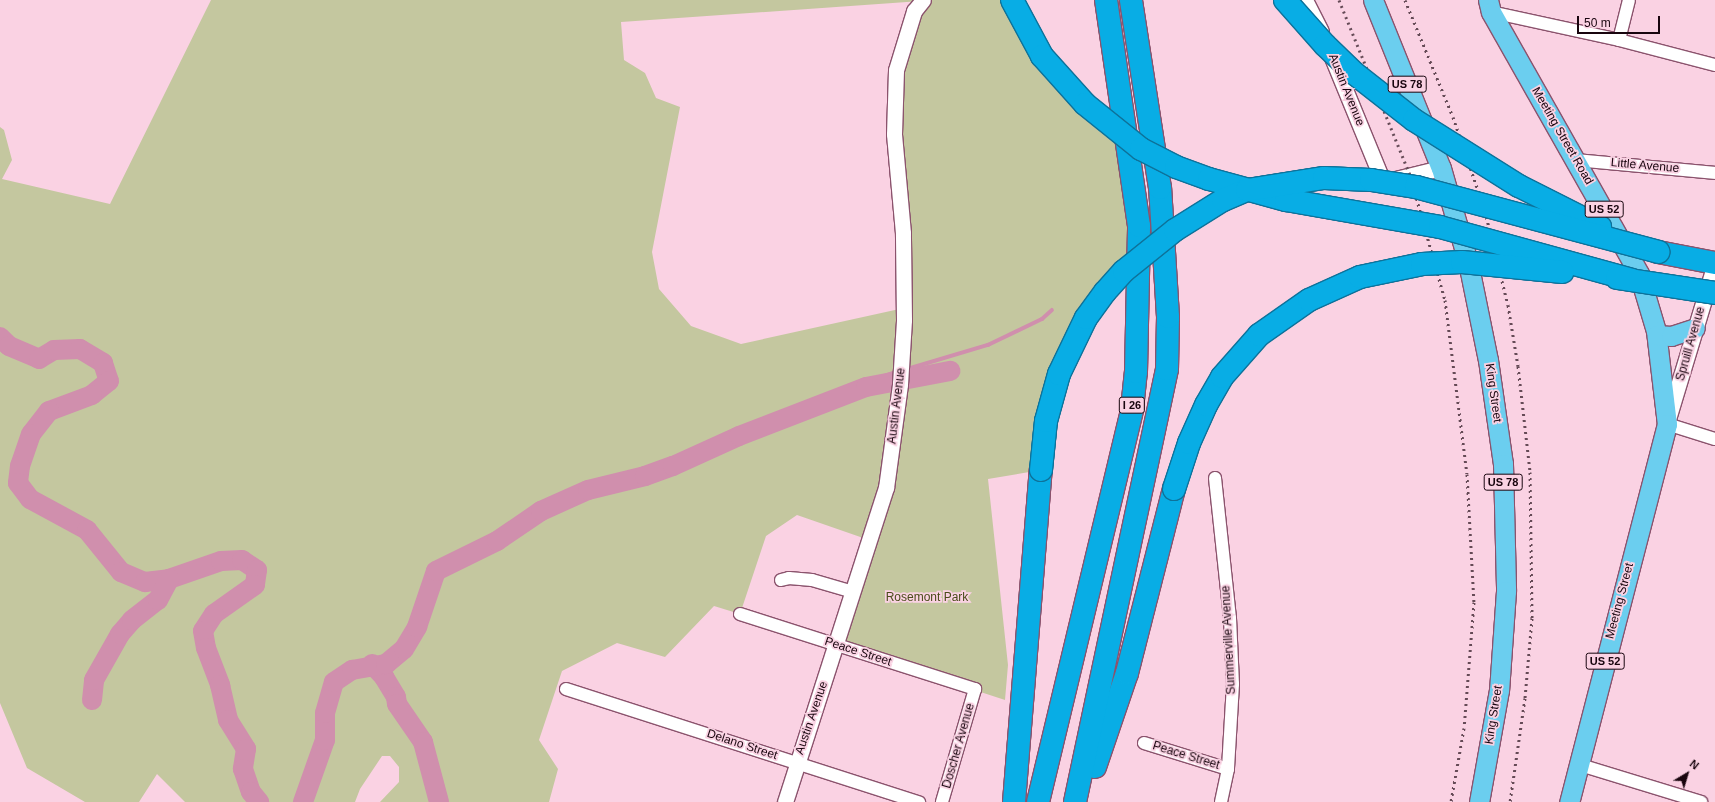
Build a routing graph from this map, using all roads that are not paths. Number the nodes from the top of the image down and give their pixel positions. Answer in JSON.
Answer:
{"nodes":[{"id":1,"x":923,"y":0,"type":"edge"},
{"id":2,"x":1012,"y":0,"type":"edge"},
{"id":3,"x":1106,"y":0,"type":"edge"},
{"id":4,"x":1131,"y":0,"type":"edge"},
{"id":5,"x":1285,"y":0,"type":"edge"},
{"id":6,"x":1305,"y":0,"type":"edge"},
{"id":7,"x":1374,"y":0,"type":"edge"},
{"id":8,"x":1629,"y":0,"type":"edge"},
{"id":9,"x":1486,"y":4,"type":"edge"},
{"id":10,"x":1619,"y":40,"type":"junction"},
{"id":11,"x":1715,"y":65,"type":"edge"},
{"id":12,"x":1576,"y":160,"type":"junction"},
{"id":13,"x":1441,"y":168,"type":"junction"},
{"id":14,"x":1715,"y":173,"type":"edge"},
{"id":15,"x":1658,"y":252,"type":"junction"},
{"id":16,"x":1715,"y":263,"type":"edge"},
{"id":17,"x":1632,"y":280,"type":"junction"},
{"id":18,"x":1715,"y":293,"type":"edge"},
{"id":19,"x":1695,"y":328,"type":"junction"},
{"id":20,"x":1657,"y":335,"type":"junction"},
{"id":21,"x":1667,"y":424,"type":"junction"},
{"id":22,"x":1715,"y":439,"type":"edge"},
{"id":23,"x":1215,"y":478,"type":"dead end"},
{"id":24,"x":781,"y":580,"type":"dead end"},
{"id":25,"x":853,"y":592,"type":"junction"},
{"id":26,"x":740,"y":614,"type":"dead end"},
{"id":27,"x":837,"y":645,"type":"junction"},
{"id":28,"x":566,"y":689,"type":"dead end"},
{"id":29,"x":975,"y":689,"type":"joint"},
{"id":30,"x":1144,"y":743,"type":"dead end"},
{"id":31,"x":797,"y":763,"type":"junction"},
{"id":32,"x":1578,"y":764,"type":"junction"},
{"id":33,"x":1228,"y":769,"type":"junction"},
{"id":34,"x":785,"y":802,"type":"edge"},
{"id":35,"x":919,"y":802,"type":"edge"},
{"id":36,"x":942,"y":802,"type":"edge"},
{"id":37,"x":1014,"y":802,"type":"edge"},
{"id":38,"x":1038,"y":802,"type":"edge"},
{"id":39,"x":1075,"y":802,"type":"edge"},
{"id":40,"x":1083,"y":802,"type":"edge"},
{"id":41,"x":1221,"y":802,"type":"edge"},
{"id":42,"x":1479,"y":802,"type":"edge"},
{"id":43,"x":1569,"y":802,"type":"edge"},
{"id":44,"x":1701,"y":802,"type":"edge"}],
"edges":[{"from":1,"to":25,"type":"street","name":"Austin Avenue"},
{"from":2,"to":17,"type":"highway","bridge":true},
{"from":3,"to":38,"type":"highway","number":"I 26"},
{"from":4,"to":39,"type":"highway","number":"I 26"},
{"from":5,"to":15,"type":"highway","bridge":true},
{"from":6,"to":13,"type":"street","name":"Austin Avenue"},
{"from":7,"to":13,"type":"main road","name":"King Street","number":"US 78"},
{"from":8,"to":10,"type":"street"},
{"from":9,"to":10,"type":"street"},
{"from":9,"to":12,"type":"main road","name":"Meeting Street Road","number":"US 52"},
{"from":10,"to":11,"type":"street"},
{"from":12,"to":14,"type":"street","name":"Little Avenue"},
{"from":12,"to":20,"type":"main road","name":"Meeting Street Road","number":"US 52"},
{"from":13,"to":42,"type":"main road","name":"King Street","number":"US 78"},
{"from":15,"to":16,"type":"highway"},
{"from":15,"to":37,"type":"highway","bridge":true},
{"from":16,"to":19,"type":"street","name":"Spruill Avenue"},
{"from":17,"to":18,"type":"highway","bridge":true},
{"from":17,"to":40,"type":"highway","bridge":true},
{"from":19,"to":20,"type":"main road"},
{"from":19,"to":21,"type":"street","name":"Spruill Avenue"},
{"from":20,"to":21,"type":"main road","name":"Meeting Street Road","number":"US 52"},
{"from":21,"to":22,"type":"street"},
{"from":21,"to":32,"type":"main road","name":"Meeting Street","number":"US 52"},
{"from":23,"to":33,"type":"street","name":"Summerville Avenue"},
{"from":24,"to":25,"type":"street"},
{"from":25,"to":27,"type":"street","name":"Austin Avenue"},
{"from":26,"to":27,"type":"street","name":"Peace Street"},
{"from":27,"to":29,"type":"street","name":"Peace Street"},
{"from":27,"to":31,"type":"street","name":"Austin Avenue"},
{"from":28,"to":31,"type":"street","name":"Delano Street"},
{"from":29,"to":36,"type":"street","name":"Doscher Avenue"},
{"from":30,"to":33,"type":"street","name":"Peace Street"},
{"from":31,"to":34,"type":"street","name":"Austin Avenue"},
{"from":31,"to":35,"type":"street","name":"Delano Street"},
{"from":32,"to":43,"type":"main road","name":"Meeting Street","number":"US 52"},
{"from":32,"to":44,"type":"street"},
{"from":33,"to":41,"type":"street","name":"Summerville Avenue"}]}
